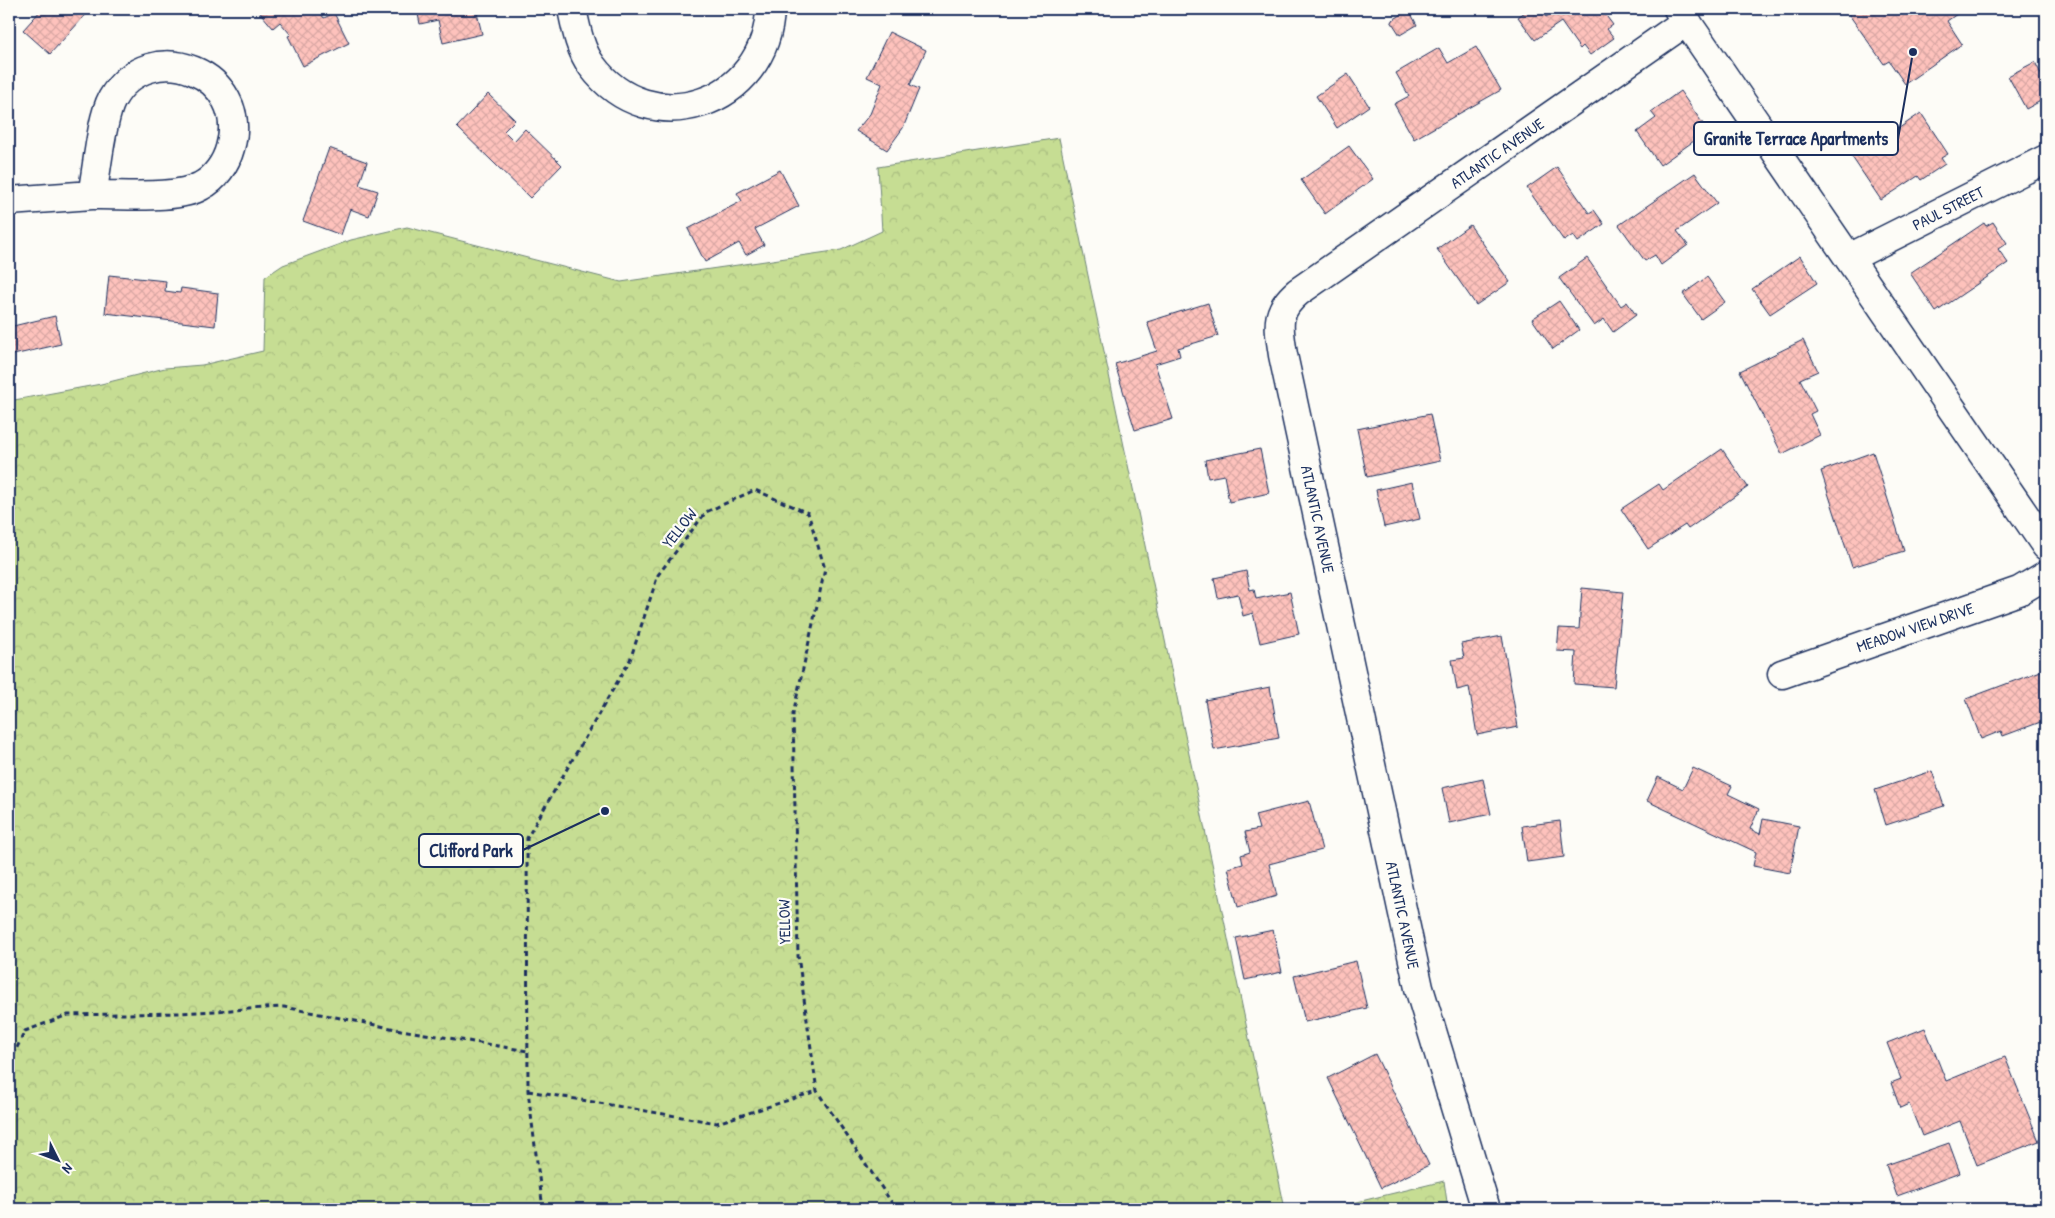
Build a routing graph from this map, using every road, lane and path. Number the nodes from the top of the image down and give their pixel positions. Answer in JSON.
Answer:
{"nodes":[{"id":1,"x":572,"y":9,"type":"edge"},
{"id":2,"x":770,"y":9,"type":"edge"},
{"id":3,"x":1683,"y":15,"type":"edge"},
{"id":4,"x":2046,"y":159,"type":"edge"},
{"id":5,"x":92,"y":195,"type":"junction"},
{"id":6,"x":9,"y":201,"type":"edge"},
{"id":7,"x":1849,"y":258,"type":"junction"},
{"id":8,"x":2046,"y":546,"type":"edge"},
{"id":9,"x":2046,"y":575,"type":"edge"},
{"id":10,"x":1782,"y":674,"type":"dead end"},
{"id":11,"x":528,"y":1050,"type":"junction"},
{"id":12,"x":9,"y":1064,"type":"edge"},
{"id":13,"x":528,"y":1091,"type":"junction"},
{"id":14,"x":816,"y":1091,"type":"junction"},
{"id":15,"x":543,"y":1209,"type":"edge"},
{"id":16,"x":896,"y":1209,"type":"edge"},
{"id":17,"x":1486,"y":1209,"type":"edge"}],
"edges":[{"from":1,"to":2,"type":"street"},
{"from":3,"to":7,"type":"street"},
{"from":3,"to":17,"type":"street","name":"ATLANTIC AVENUE"},
{"from":4,"to":7,"type":"street","name":"PAUL STREET"},
{"from":5,"to":5,"type":"street"},
{"from":5,"to":6,"type":"street"},
{"from":7,"to":8,"type":"street"},
{"from":9,"to":10,"type":"street","name":"MEADOW VIEW DRIVE"},
{"from":11,"to":12,"type":"path"},
{"from":11,"to":13,"type":"path","name":"YELLOW"},
{"from":11,"to":14,"type":"path","name":"YELLOW"},
{"from":13,"to":14,"type":"path"},
{"from":13,"to":15,"type":"path","name":"YELLOW"},
{"from":14,"to":16,"type":"path","name":"YELLOW"}]}
